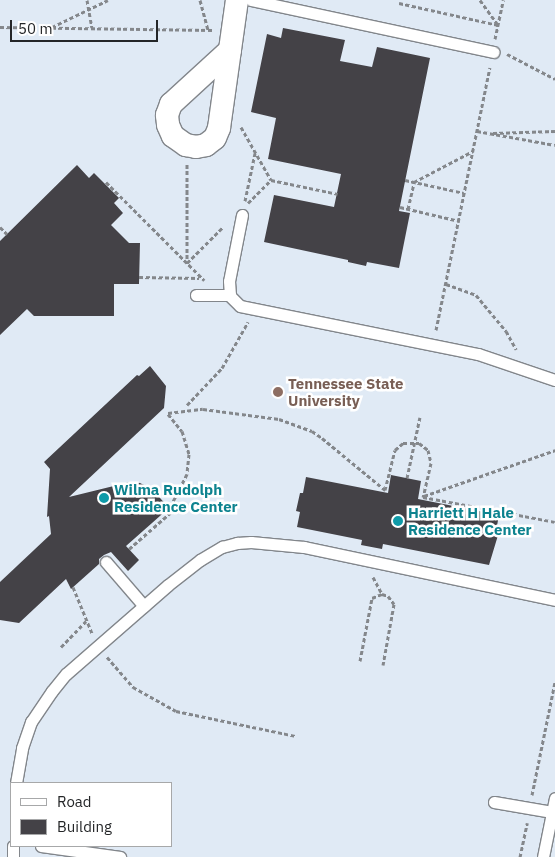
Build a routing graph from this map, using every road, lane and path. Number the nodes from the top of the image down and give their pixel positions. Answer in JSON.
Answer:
{"nodes":[{"id":1,"x":87,"y":0,"type":"edge"},
{"id":2,"x":108,"y":0,"type":"edge"},
{"id":3,"x":200,"y":0,"type":"edge"},
{"id":4,"x":237,"y":0,"type":"edge"},
{"id":5,"x":251,"y":0,"type":"edge"},
{"id":6,"x":480,"y":0,"type":"edge"},
{"id":7,"x":503,"y":0,"type":"edge"},
{"id":8,"x":399,"y":3,"type":"dead end"},
{"id":9,"x":89,"y":9,"type":"junction"},
{"id":10,"x":498,"y":25,"type":"junction"},
{"id":11,"x":0,"y":27,"type":"edge"},
{"id":12,"x":50,"y":28,"type":"junction"},
{"id":13,"x":92,"y":28,"type":"junction"},
{"id":14,"x":208,"y":30,"type":"junction"},
{"id":15,"x":213,"y":30,"type":"dead end"},
{"id":16,"x":493,"y":49,"type":"junction"},
{"id":17,"x":230,"y":50,"type":"junction"},
{"id":18,"x":555,"y":79,"type":"edge"},
{"id":19,"x":225,"y":98,"type":"junction"},
{"id":20,"x":477,"y":131,"type":"junction"},
{"id":21,"x":555,"y":131,"type":"edge"},
{"id":22,"x":486,"y":133,"type":"junction"},
{"id":23,"x":555,"y":145,"type":"edge"},
{"id":24,"x":473,"y":151,"type":"junction"},
{"id":25,"x":256,"y":153,"type":"junction"},
{"id":26,"x":187,"y":164,"type":"dead end"},
{"id":27,"x":271,"y":180,"type":"junction"},
{"id":28,"x":406,"y":180,"type":"dead end"},
{"id":29,"x":106,"y":182,"type":"dead end"},
{"id":30,"x":414,"y":182,"type":"junction"},
{"id":31,"x":464,"y":193,"type":"junction"},
{"id":32,"x":338,"y":194,"type":"dead end"},
{"id":33,"x":400,"y":207,"type":"dead end"},
{"id":34,"x":408,"y":209,"type":"junction"},
{"id":35,"x":243,"y":211,"type":"junction"},
{"id":36,"x":459,"y":221,"type":"junction"},
{"id":37,"x":0,"y":227,"type":"edge"},
{"id":38,"x":7,"y":234,"type":"dead end"},
{"id":39,"x":187,"y":263,"type":"junction"},
{"id":40,"x":140,"y":277,"type":"dead end"},
{"id":41,"x":202,"y":278,"type":"junction"},
{"id":42,"x":446,"y":284,"type":"junction"},
{"id":43,"x":196,"y":294,"type":"dead end"},
{"id":44,"x":224,"y":294,"type":"junction"},
{"id":45,"x":252,"y":309,"type":"junction"},
{"id":46,"x":242,"y":318,"type":"dead end"},
{"id":47,"x":248,"y":324,"type":"junction"},
{"id":48,"x":434,"y":345,"type":"junction"},
{"id":49,"x":516,"y":350,"type":"dead end"},
{"id":50,"x":555,"y":380,"type":"edge"},
{"id":51,"x":187,"y":405,"type":"dead end"},
{"id":52,"x":420,"y":417,"type":"dead end"},
{"id":53,"x":414,"y":442,"type":"junction"},
{"id":54,"x":555,"y":450,"type":"edge"},
{"id":55,"x":407,"y":478,"type":"dead end"},
{"id":56,"x":423,"y":496,"type":"junction"},
{"id":57,"x":173,"y":502,"type":"dead end"},
{"id":58,"x":177,"y":507,"type":"dead end"},
{"id":59,"x":555,"y":522,"type":"edge"},
{"id":60,"x":129,"y":549,"type":"dead end"},
{"id":61,"x":106,"y":562,"type":"dead end"},
{"id":62,"x":73,"y":587,"type":"dead end"},
{"id":63,"x":555,"y":600,"type":"edge"},
{"id":64,"x":144,"y":606,"type":"junction"},
{"id":65,"x":86,"y":621,"type":"junction"},
{"id":66,"x":99,"y":644,"type":"junction"},
{"id":67,"x":61,"y":647,"type":"dead end"},
{"id":68,"x":360,"y":661,"type":"dead end"},
{"id":69,"x":383,"y":665,"type":"dead end"},
{"id":70,"x":555,"y":682,"type":"edge"},
{"id":71,"x":296,"y":736,"type":"dead end"},
{"id":72,"x":16,"y":782,"type":"edge"},
{"id":73,"x":555,"y":798,"type":"edge"},
{"id":74,"x":494,"y":802,"type":"dead end"},
{"id":75,"x":530,"y":808,"type":"junction"},
{"id":76,"x":552,"y":812,"type":"junction"},
{"id":77,"x":46,"y":847,"type":"edge"},
{"id":78,"x":88,"y":855,"type":"edge"},
{"id":79,"x":120,"y":857,"type":"edge"},
{"id":80,"x":520,"y":857,"type":"edge"},
{"id":81,"x":544,"y":857,"type":"edge"}],
"edges":[{"from":1,"to":9,"type":"path"},
{"from":2,"to":9,"type":"path"},
{"from":3,"to":14,"type":"path"},
{"from":4,"to":17,"type":"street"},
{"from":5,"to":16,"type":"lane"},
{"from":6,"to":10,"type":"path"},
{"from":7,"to":10,"type":"path"},
{"from":8,"to":10,"type":"path"},
{"from":9,"to":12,"type":"path"},
{"from":9,"to":13,"type":"path"},
{"from":10,"to":16,"type":"path"},
{"from":11,"to":12,"type":"path"},
{"from":12,"to":13,"type":"path"},
{"from":13,"to":14,"type":"path"},
{"from":14,"to":15,"type":"path"},
{"from":16,"to":18,"type":"path"},
{"from":16,"to":20,"type":"path"},
{"from":17,"to":19,"type":"street"},
{"from":17,"to":19,"type":"street"},
{"from":19,"to":25,"type":"path"},
{"from":20,"to":22,"type":"path"},
{"from":20,"to":24,"type":"path"},
{"from":21,"to":22,"type":"path"},
{"from":22,"to":23,"type":"path"},
{"from":24,"to":30,"type":"path"},
{"from":24,"to":31,"type":"path"},
{"from":25,"to":27,"type":"path"},
{"from":25,"to":35,"type":"path"},
{"from":26,"to":39,"type":"path"},
{"from":27,"to":32,"type":"path"},
{"from":27,"to":35,"type":"path"},
{"from":28,"to":30,"type":"path"},
{"from":29,"to":39,"type":"path"},
{"from":30,"to":31,"type":"path"},
{"from":30,"to":34,"type":"path"},
{"from":31,"to":36,"type":"path"},
{"from":33,"to":34,"type":"path"},
{"from":34,"to":36,"type":"path"},
{"from":35,"to":39,"type":"path"},
{"from":35,"to":44,"type":"lane"},
{"from":36,"to":42,"type":"path"},
{"from":37,"to":38,"type":"path"},
{"from":39,"to":41,"type":"path"},
{"from":40,"to":41,"type":"path"},
{"from":41,"to":44,"type":"path"},
{"from":42,"to":48,"type":"path"},
{"from":42,"to":49,"type":"path"},
{"from":43,"to":44,"type":"lane"},
{"from":44,"to":45,"type":"lane"},
{"from":45,"to":47,"type":"path"},
{"from":45,"to":48,"type":"lane"},
{"from":46,"to":47,"type":"path"},
{"from":47,"to":51,"type":"path"},
{"from":48,"to":50,"type":"lane"},
{"from":52,"to":53,"type":"path"},
{"from":53,"to":55,"type":"path"},
{"from":53,"to":56,"type":"path"},
{"from":53,"to":57,"type":"path"},
{"from":54,"to":56,"type":"path"},
{"from":56,"to":59,"type":"path"},
{"from":58,"to":60,"type":"path"},
{"from":61,"to":64,"type":"lane"},
{"from":62,"to":65,"type":"path"},
{"from":63,"to":64,"type":"lane"},
{"from":64,"to":66,"type":"lane"},
{"from":65,"to":66,"type":"path"},
{"from":65,"to":67,"type":"path"},
{"from":66,"to":71,"type":"path"},
{"from":66,"to":72,"type":"lane"},
{"from":68,"to":69,"type":"path"},
{"from":70,"to":75,"type":"path"},
{"from":73,"to":76,"type":"lane"},
{"from":74,"to":75,"type":"lane"},
{"from":75,"to":76,"type":"lane"},
{"from":75,"to":80,"type":"path"},
{"from":76,"to":81,"type":"lane"},
{"from":77,"to":78,"type":"lane"},
{"from":78,"to":79,"type":"lane"}]}
